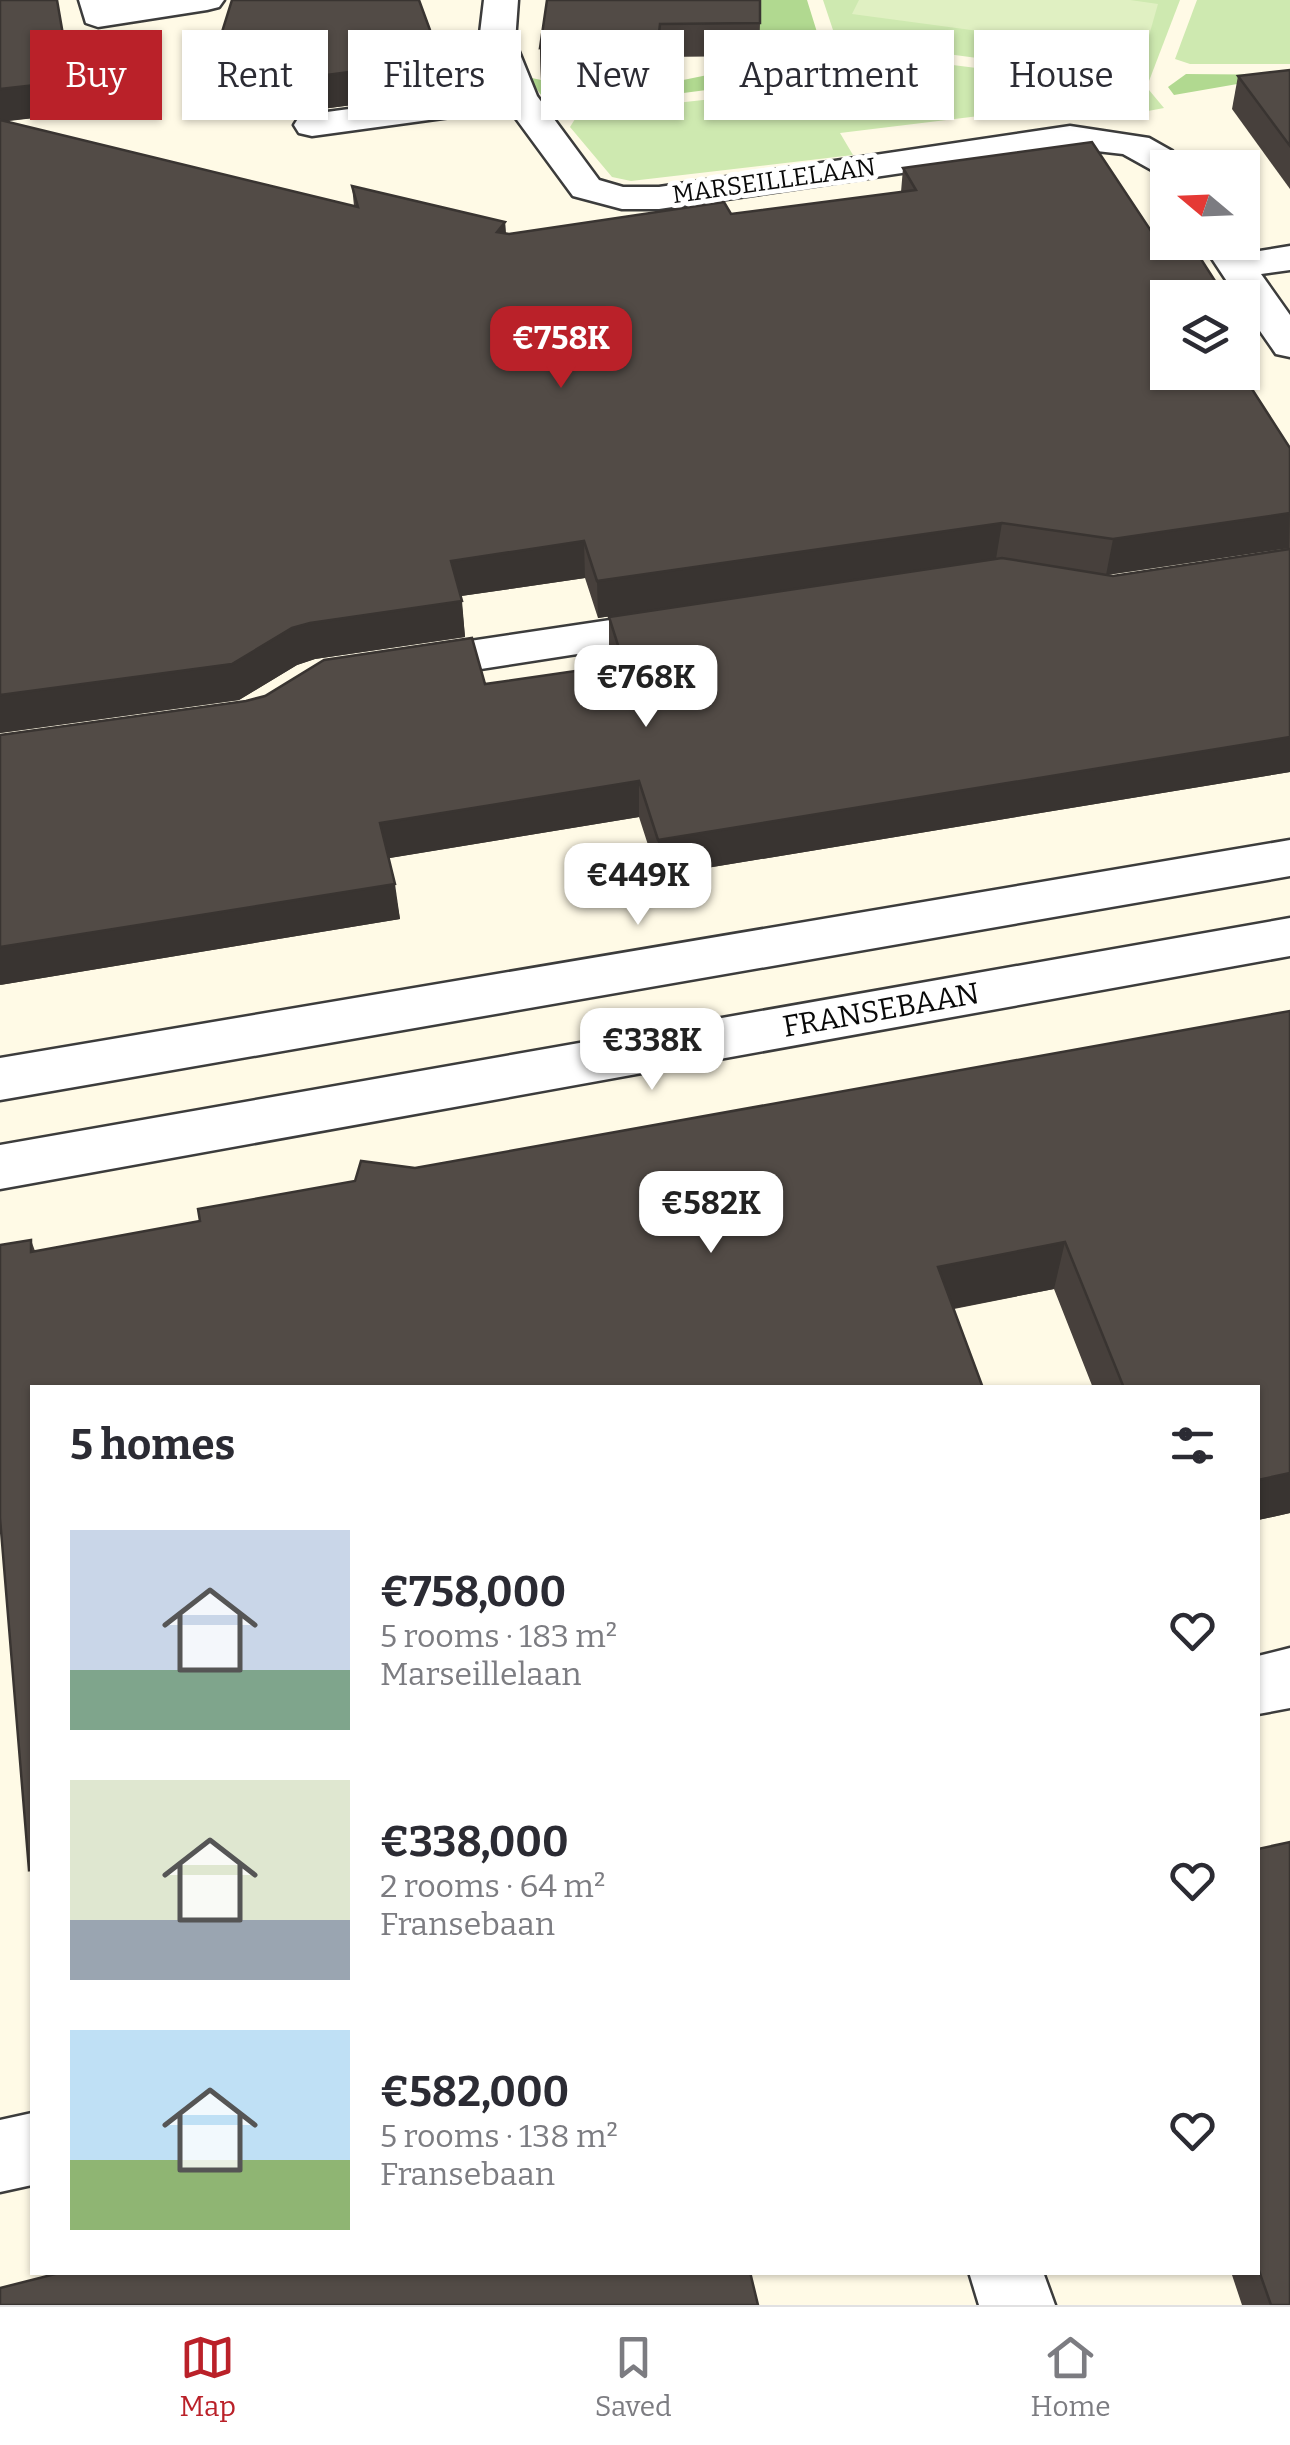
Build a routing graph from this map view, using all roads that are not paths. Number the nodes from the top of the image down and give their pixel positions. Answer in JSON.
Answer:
{"nodes":[{"id":1,"x":96,"y":0,"type":"edge"},
{"id":2,"x":206,"y":0,"type":"edge"},
{"id":3,"x":501,"y":0,"type":"edge"},
{"id":4,"x":498,"y":30,"type":"edge"},
{"id":5,"x":521,"y":100,"type":"edge"},
{"id":6,"x":355,"y":120,"type":"edge"},
{"id":7,"x":312,"y":126,"type":"dead end"},
{"id":8,"x":1150,"y":154,"type":"edge"},
{"id":9,"x":1260,"y":256,"type":"edge"},
{"id":10,"x":1290,"y":258,"type":"edge"},
{"id":11,"x":1232,"y":260,"type":"edge"},
{"id":12,"x":1290,"y":345,"type":"edge"},
{"id":13,"x":724,"y":618,"type":"edge"},
{"id":14,"x":354,"y":673,"type":"edge"},
{"id":15,"x":1290,"y":858,"type":"edge"},
{"id":16,"x":1290,"y":937,"type":"edge"},
{"id":17,"x":0,"y":1079,"type":"edge"},
{"id":18,"x":0,"y":1167,"type":"edge"},
{"id":19,"x":1290,"y":1678,"type":"edge"},
{"id":20,"x":1260,"y":1685,"type":"edge"},
{"id":21,"x":30,"y":2148,"type":"edge"},
{"id":22,"x":0,"y":2156,"type":"edge"},
{"id":23,"x":1007,"y":2275,"type":"edge"},
{"id":24,"x":1017,"y":2305,"type":"edge"}],
"edges":[{"from":1,"to":2,"type":"street"},
{"from":3,"to":4,"type":"street","name":"MARSEILLELAAN"},
{"from":5,"to":8,"type":"street","name":"MARSEILLELAAN"},
{"from":6,"to":7,"type":"street"},
{"from":9,"to":10,"type":"street"},
{"from":11,"to":12,"type":"street"},
{"from":13,"to":14,"type":"street"},
{"from":15,"to":17,"type":"street"},
{"from":16,"to":18,"type":"street","name":"FRANSEBAAN"},
{"from":19,"to":20,"type":"street"},
{"from":21,"to":22,"type":"street"},
{"from":23,"to":24,"type":"street"}]}
